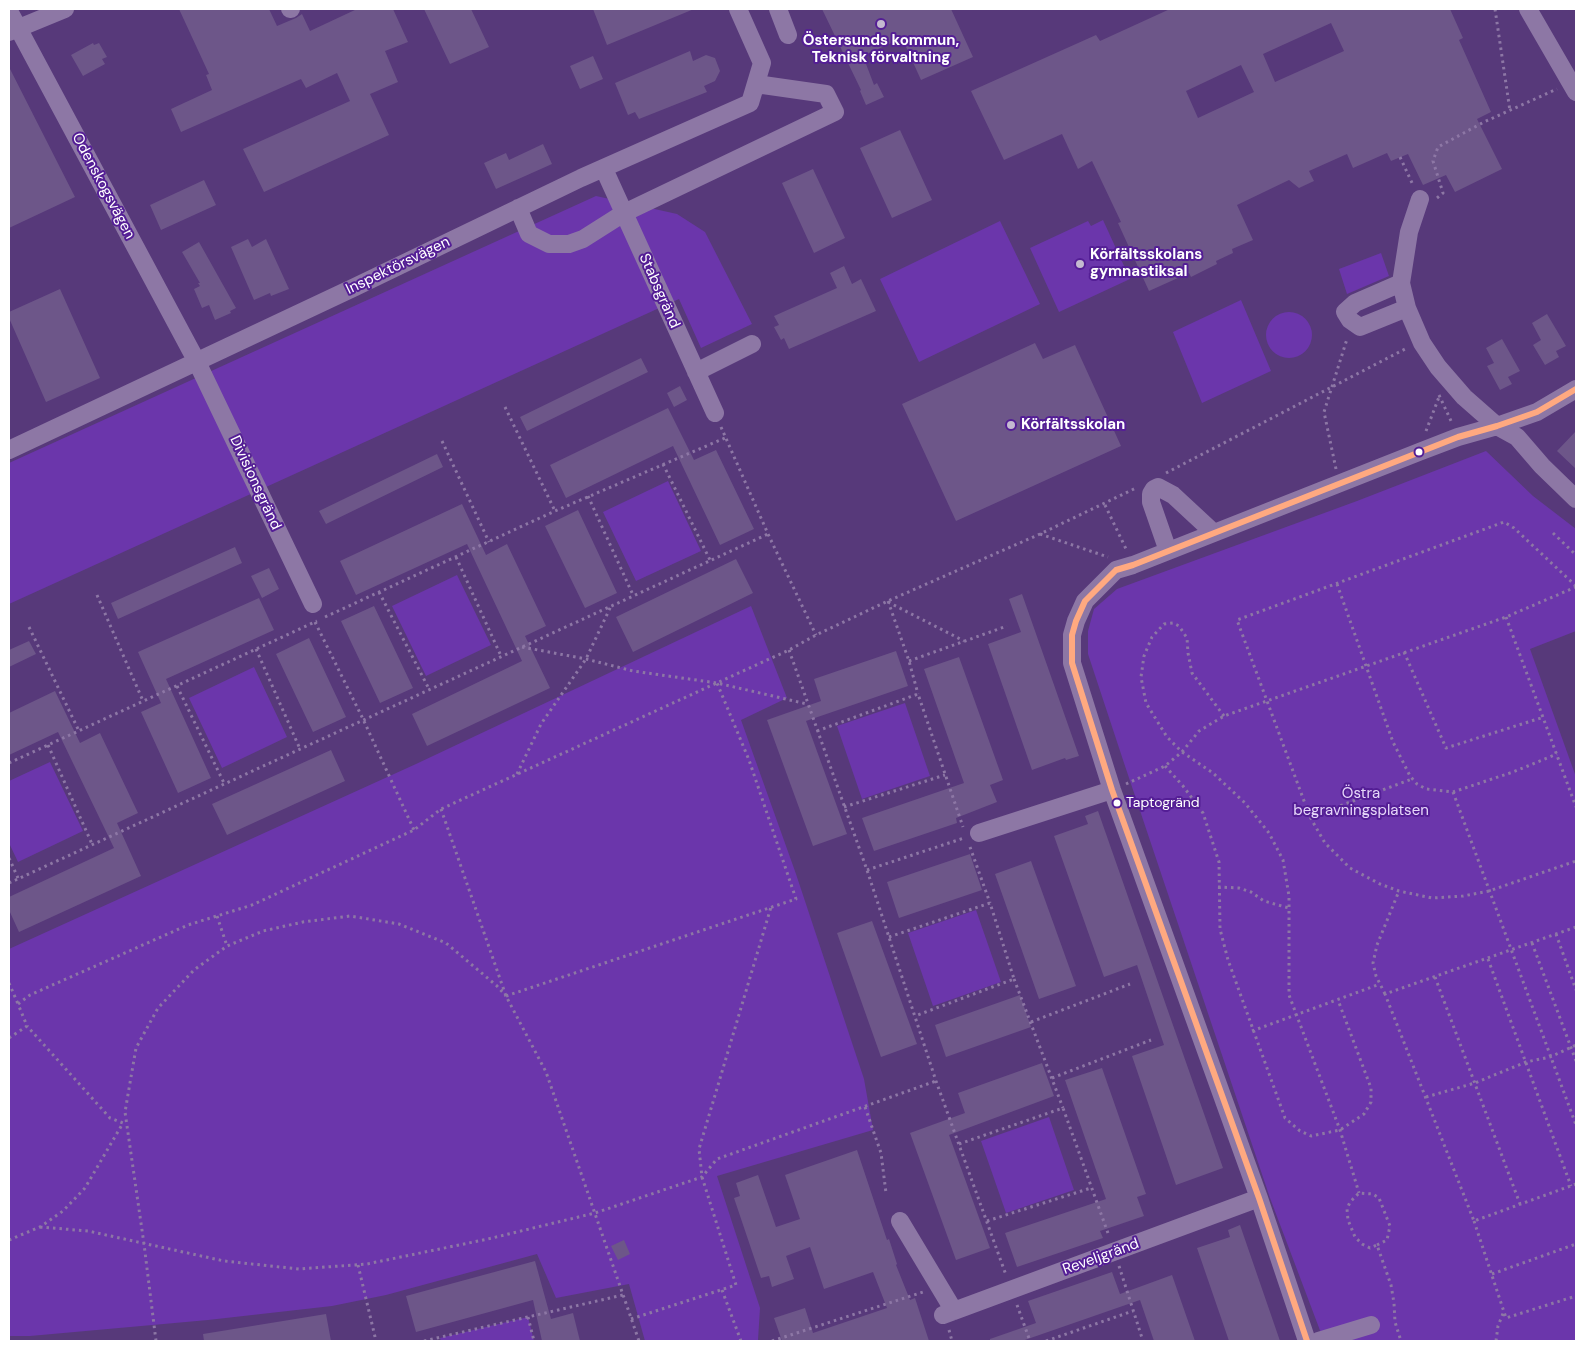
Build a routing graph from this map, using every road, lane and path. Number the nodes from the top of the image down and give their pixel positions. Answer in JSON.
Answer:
{"nodes":[{"id":1,"x":65,"y":9,"type":"edge"},
{"id":2,"x":738,"y":9,"type":"edge"},
{"id":3,"x":778,"y":9,"type":"edge"},
{"id":4,"x":1495,"y":9,"type":"edge"},
{"id":5,"x":1530,"y":9,"type":"edge"},
{"id":6,"x":9,"y":12,"type":"edge"},
{"id":7,"x":13,"y":30,"type":"edge"},
{"id":8,"x":788,"y":35,"type":"dead end"},
{"id":9,"x":756,"y":84,"type":"junction"},
{"id":10,"x":1574,"y":87,"type":"edge"},
{"id":11,"x":1510,"y":111,"type":"junction"},
{"id":12,"x":1400,"y":157,"type":"dead end"},
{"id":13,"x":604,"y":169,"type":"junction"},
{"id":14,"x":1418,"y":204,"type":"junction"},
{"id":15,"x":518,"y":208,"type":"junction"},
{"id":16,"x":624,"y":213,"type":"junction"},
{"id":17,"x":1401,"y":283,"type":"junction"},
{"id":18,"x":1407,"y":308,"type":"junction"},
{"id":19,"x":1347,"y":339,"type":"dead end"},
{"id":20,"x":1415,"y":343,"type":"dead end"},
{"id":21,"x":752,"y":344,"type":"dead end"},
{"id":22,"x":197,"y":362,"type":"junction"},
{"id":23,"x":696,"y":372,"type":"junction"},
{"id":24,"x":1332,"y":386,"type":"junction"},
{"id":25,"x":1436,"y":388,"type":"dead end"},
{"id":26,"x":1576,"y":389,"type":"edge"},
{"id":27,"x":1440,"y":396,"type":"junction"},
{"id":28,"x":505,"y":407,"type":"dead end"},
{"id":29,"x":715,"y":413,"type":"joint"},
{"id":30,"x":1497,"y":426,"type":"junction"},
{"id":31,"x":1424,"y":436,"type":"dead end"},
{"id":32,"x":1458,"y":437,"type":"junction"},
{"id":33,"x":725,"y":438,"type":"junction"},
{"id":34,"x":442,"y":441,"type":"dead end"},
{"id":35,"x":9,"y":450,"type":"edge"},
{"id":36,"x":663,"y":464,"type":"junction"},
{"id":37,"x":1336,"y":472,"type":"dead end"},
{"id":38,"x":1152,"y":485,"type":"junction"},
{"id":39,"x":588,"y":496,"type":"junction"},
{"id":40,"x":1576,"y":499,"type":"edge"},
{"id":41,"x":1105,"y":504,"type":"junction"},
{"id":42,"x":555,"y":511,"type":"junction"},
{"id":43,"x":1214,"y":533,"type":"junction"},
{"id":44,"x":1553,"y":533,"type":"dead end"},
{"id":45,"x":768,"y":534,"type":"junction"},
{"id":46,"x":1040,"y":534,"type":"junction"},
{"id":47,"x":488,"y":542,"type":"junction"},
{"id":48,"x":1168,"y":551,"type":"junction"},
{"id":49,"x":1576,"y":555,"type":"edge"},
{"id":50,"x":456,"y":556,"type":"junction"},
{"id":51,"x":710,"y":560,"type":"junction"},
{"id":52,"x":1133,"y":565,"type":"junction"},
{"id":53,"x":1337,"y":584,"type":"junction"},
{"id":54,"x":1576,"y":587,"type":"edge"},
{"id":55,"x":379,"y":592,"type":"junction"},
{"id":56,"x":97,"y":594,"type":"dead end"},
{"id":57,"x":633,"y":595,"type":"junction"},
{"id":58,"x":888,"y":601,"type":"junction"},
{"id":59,"x":313,"y":604,"type":"joint"},
{"id":60,"x":612,"y":605,"type":"junction"},
{"id":61,"x":1506,"y":617,"type":"junction"},
{"id":62,"x":315,"y":622,"type":"junction"},
{"id":63,"x":1007,"y":626,"type":"dead end"},
{"id":64,"x":29,"y":627,"type":"dead end"},
{"id":65,"x":816,"y":635,"type":"junction"},
{"id":66,"x":964,"y":642,"type":"junction"},
{"id":67,"x":521,"y":647,"type":"junction"},
{"id":68,"x":256,"y":649,"type":"junction"},
{"id":69,"x":789,"y":650,"type":"junction"},
{"id":70,"x":1404,"y":652,"type":"junction"},
{"id":71,"x":501,"y":656,"type":"junction"},
{"id":72,"x":586,"y":660,"type":"junction"},
{"id":73,"x":909,"y":661,"type":"junction"},
{"id":74,"x":1365,"y":666,"type":"junction"},
{"id":75,"x":717,"y":683,"type":"junction"},
{"id":76,"x":177,"y":686,"type":"junction"},
{"id":77,"x":429,"y":689,"type":"junction"},
{"id":78,"x":918,"y":694,"type":"junction"},
{"id":79,"x":1266,"y":700,"type":"junction"},
{"id":80,"x":143,"y":701,"type":"junction"},
{"id":81,"x":808,"y":704,"type":"junction"},
{"id":82,"x":1224,"y":716,"type":"junction"},
{"id":83,"x":1544,"y":717,"type":"junction"},
{"id":84,"x":363,"y":719,"type":"junction"},
{"id":85,"x":79,"y":731,"type":"junction"},
{"id":86,"x":817,"y":731,"type":"junction"},
{"id":87,"x":48,"y":745,"type":"junction"},
{"id":88,"x":300,"y":749,"type":"junction"},
{"id":89,"x":1182,"y":752,"type":"junction"},
{"id":90,"x":1557,"y":754,"type":"junction"},
{"id":91,"x":9,"y":763,"type":"edge"},
{"id":92,"x":1165,"y":766,"type":"junction"},
{"id":93,"x":517,"y":774,"type":"junction"},
{"id":94,"x":945,"y":775,"type":"junction"},
{"id":95,"x":1412,"y":779,"type":"junction"},
{"id":96,"x":224,"y":783,"type":"junction"},
{"id":97,"x":1112,"y":790,"type":"junction"},
{"id":98,"x":1453,"y":792,"type":"junction"},
{"id":99,"x":1576,"y":806,"type":"edge"},
{"id":100,"x":844,"y":807,"type":"junction"},
{"id":101,"x":441,"y":809,"type":"junction"},
{"id":102,"x":1310,"y":817,"type":"junction"},
{"id":103,"x":414,"y":830,"type":"junction"},
{"id":104,"x":973,"y":835,"type":"junction"},
{"id":105,"x":92,"y":844,"type":"junction"},
{"id":106,"x":9,"y":858,"type":"edge"},
{"id":107,"x":1576,"y":861,"type":"edge"},
{"id":108,"x":867,"y":870,"type":"junction"},
{"id":109,"x":18,"y":878,"type":"junction"},
{"id":110,"x":9,"y":883,"type":"edge"},
{"id":111,"x":1218,"y":887,"type":"junction"},
{"id":112,"x":1399,"y":891,"type":"junction"},
{"id":113,"x":1489,"y":891,"type":"junction"},
{"id":114,"x":990,"y":903,"type":"junction"},
{"id":115,"x":771,"y":907,"type":"junction"},
{"id":116,"x":1289,"y":908,"type":"junction"},
{"id":117,"x":217,"y":916,"type":"junction"},
{"id":118,"x":1576,"y":927,"type":"edge"},
{"id":119,"x":1556,"y":934,"type":"junction"},
{"id":120,"x":889,"y":937,"type":"junction"},
{"id":121,"x":1532,"y":943,"type":"junction"},
{"id":122,"x":227,"y":946,"type":"junction"},
{"id":123,"x":1511,"y":950,"type":"junction"},
{"id":124,"x":1488,"y":958,"type":"junction"},
{"id":125,"x":1435,"y":977,"type":"junction"},
{"id":126,"x":1014,"y":979,"type":"junction"},
{"id":127,"x":9,"y":983,"type":"edge"},
{"id":128,"x":1130,"y":984,"type":"dead end"},
{"id":129,"x":1380,"y":984,"type":"junction"},
{"id":130,"x":1576,"y":990,"type":"edge"},
{"id":131,"x":1385,"y":994,"type":"junction"},
{"id":132,"x":506,"y":996,"type":"junction"},
{"id":133,"x":1338,"y":1000,"type":"junction"},
{"id":134,"x":18,"y":1004,"type":"junction"},
{"id":135,"x":1296,"y":1015,"type":"junction"},
{"id":136,"x":915,"y":1016,"type":"junction"},
{"id":137,"x":1031,"y":1022,"type":"junction"},
{"id":138,"x":27,"y":1026,"type":"junction"},
{"id":139,"x":1252,"y":1031,"type":"junction"},
{"id":140,"x":9,"y":1038,"type":"edge"},
{"id":141,"x":1151,"y":1040,"type":"dead end"},
{"id":142,"x":1576,"y":1045,"type":"edge"},
{"id":143,"x":1571,"y":1046,"type":"junction"},
{"id":144,"x":1550,"y":1057,"type":"junction"},
{"id":145,"x":1576,"y":1061,"type":"edge"},
{"id":146,"x":1526,"y":1062,"type":"junction"},
{"id":147,"x":1052,"y":1078,"type":"junction"},
{"id":148,"x":936,"y":1081,"type":"junction"},
{"id":149,"x":1475,"y":1083,"type":"junction"},
{"id":150,"x":1426,"y":1097,"type":"junction"},
{"id":151,"x":865,"y":1107,"type":"junction"},
{"id":152,"x":1063,"y":1108,"type":"junction"},
{"id":153,"x":1576,"y":1126,"type":"edge"},
{"id":154,"x":1340,"y":1130,"type":"junction"},
{"id":155,"x":959,"y":1144,"type":"junction"},
{"id":156,"x":702,"y":1177,"type":"junction"},
{"id":157,"x":1576,"y":1184,"type":"edge"},
{"id":158,"x":1571,"y":1186,"type":"junction"},
{"id":159,"x":1091,"y":1188,"type":"junction"},
{"id":160,"x":1359,"y":1193,"type":"junction"},
{"id":161,"x":886,"y":1194,"type":"dead end"},
{"id":162,"x":1259,"y":1198,"type":"junction"},
{"id":163,"x":1520,"y":1204,"type":"junction"},
{"id":164,"x":595,"y":1212,"type":"junction"},
{"id":165,"x":900,"y":1221,"type":"dead end"},
{"id":166,"x":987,"y":1221,"type":"junction"},
{"id":167,"x":1474,"y":1221,"type":"junction"},
{"id":168,"x":40,"y":1227,"type":"junction"},
{"id":169,"x":9,"y":1240,"type":"edge"},
{"id":170,"x":144,"y":1244,"type":"junction"},
{"id":171,"x":1576,"y":1244,"type":"edge"},
{"id":172,"x":1377,"y":1245,"type":"junction"},
{"id":173,"x":1114,"y":1252,"type":"junction"},
{"id":174,"x":358,"y":1265,"type":"junction"},
{"id":175,"x":1492,"y":1274,"type":"junction"},
{"id":176,"x":722,"y":1290,"type":"junction"},
{"id":177,"x":927,"y":1290,"type":"dead end"},
{"id":178,"x":1011,"y":1290,"type":"junction"},
{"id":179,"x":623,"y":1295,"type":"junction"},
{"id":180,"x":1576,"y":1296,"type":"edge"},
{"id":181,"x":1133,"y":1311,"type":"junction"},
{"id":182,"x":1504,"y":1311,"type":"junction"},
{"id":183,"x":528,"y":1317,"type":"junction"},
{"id":184,"x":631,"y":1319,"type":"junction"},
{"id":185,"x":1371,"y":1325,"type":"dead end"},
{"id":186,"x":440,"y":1339,"type":"edge"},
{"id":187,"x":156,"y":1341,"type":"edge"},
{"id":188,"x":376,"y":1341,"type":"edge"},
{"id":189,"x":424,"y":1341,"type":"edge"},
{"id":190,"x":534,"y":1341,"type":"edge"},
{"id":191,"x":639,"y":1341,"type":"edge"},
{"id":192,"x":742,"y":1341,"type":"edge"},
{"id":193,"x":772,"y":1341,"type":"edge"},
{"id":194,"x":1030,"y":1341,"type":"edge"},
{"id":195,"x":1046,"y":1341,"type":"edge"},
{"id":196,"x":1143,"y":1341,"type":"edge"},
{"id":197,"x":1307,"y":1341,"type":"edge"},
{"id":198,"x":1318,"y":1341,"type":"edge"},
{"id":199,"x":1402,"y":1341,"type":"edge"},
{"id":200,"x":1496,"y":1341,"type":"edge"}],
"edges":[{"from":1,"to":7,"type":"street"},
{"from":2,"to":9,"type":"street","name":"Inspektörsvägen"},
{"from":3,"to":8,"type":"street"},
{"from":4,"to":11,"type":"path"},
{"from":5,"to":10,"type":"street"},
{"from":6,"to":7,"type":"street","name":"Odenskogsvägen"},
{"from":7,"to":22,"type":"street","name":"Odenskogsvägen"},
{"from":9,"to":13,"type":"street","name":"Inspektörsvägen"},
{"from":9,"to":16,"type":"street"},
{"from":10,"to":11,"type":"path"},
{"from":11,"to":14,"type":"path"},
{"from":12,"to":14,"type":"path"},
{"from":13,"to":15,"type":"street","name":"Inspektörsvägen"},
{"from":13,"to":16,"type":"street","name":"Stabsgränd"},
{"from":14,"to":17,"type":"street"},
{"from":15,"to":16,"type":"street"},
{"from":15,"to":22,"type":"street","name":"Inspektörsvägen"},
{"from":16,"to":23,"type":"street","name":"Stabsgränd"},
{"from":17,"to":18,"type":"street"},
{"from":17,"to":18,"type":"street"},
{"from":18,"to":30,"type":"street"},
{"from":19,"to":24,"type":"path"},
{"from":20,"to":24,"type":"path"},
{"from":21,"to":23,"type":"street"},
{"from":22,"to":35,"type":"street","name":"Inspektörsvägen"},
{"from":22,"to":59,"type":"street","name":"Divisionsgränd"},
{"from":23,"to":29,"type":"street","name":"Stabsgränd"},
{"from":24,"to":37,"type":"path"},
{"from":24,"to":38,"type":"path"},
{"from":25,"to":27,"type":"path"},
{"from":26,"to":30,"type":"street"},
{"from":27,"to":31,"type":"path"},
{"from":27,"to":32,"type":"path"},
{"from":28,"to":42,"type":"path"},
{"from":29,"to":33,"type":"path"},
{"from":30,"to":32,"type":"street"},
{"from":30,"to":40,"type":"street"},
{"from":32,"to":43,"type":"street"},
{"from":33,"to":36,"type":"path"},
{"from":33,"to":45,"type":"path"},
{"from":34,"to":47,"type":"path"},
{"from":36,"to":39,"type":"path"},
{"from":36,"to":51,"type":"path"},
{"from":38,"to":41,"type":"path"},
{"from":38,"to":43,"type":"street"},
{"from":38,"to":48,"type":"street"},
{"from":39,"to":42,"type":"path"},
{"from":39,"to":57,"type":"path"},
{"from":41,"to":46,"type":"path"},
{"from":41,"to":52,"type":"path"},
{"from":42,"to":47,"type":"path"},
{"from":43,"to":48,"type":"street"},
{"from":44,"to":49,"type":"path"},
{"from":45,"to":51,"type":"path"},
{"from":45,"to":65,"type":"path"},
{"from":46,"to":52,"type":"path"},
{"from":46,"to":58,"type":"path"},
{"from":47,"to":50,"type":"path"},
{"from":48,"to":52,"type":"street"},
{"from":50,"to":55,"type":"path"},
{"from":50,"to":71,"type":"path"},
{"from":51,"to":57,"type":"path"},
{"from":52,"to":97,"type":"street"},
{"from":53,"to":54,"type":"path"},
{"from":53,"to":74,"type":"path"},
{"from":53,"to":79,"type":"path"},
{"from":54,"to":61,"type":"path"},
{"from":55,"to":62,"type":"path"},
{"from":55,"to":77,"type":"path"},
{"from":56,"to":80,"type":"path"},
{"from":57,"to":60,"type":"path"},
{"from":58,"to":65,"type":"path"},
{"from":58,"to":66,"type":"path"},
{"from":58,"to":73,"type":"path"},
{"from":59,"to":62,"type":"path"},
{"from":60,"to":67,"type":"path"},
{"from":60,"to":72,"type":"path"},
{"from":61,"to":70,"type":"path"},
{"from":61,"to":83,"type":"path"},
{"from":62,"to":68,"type":"path"},
{"from":62,"to":84,"type":"path"},
{"from":63,"to":66,"type":"path"},
{"from":64,"to":85,"type":"path"},
{"from":65,"to":69,"type":"path"},
{"from":66,"to":73,"type":"path"},
{"from":67,"to":71,"type":"path"},
{"from":67,"to":72,"type":"path"},
{"from":68,"to":76,"type":"path"},
{"from":68,"to":88,"type":"path"},
{"from":69,"to":75,"type":"path"},
{"from":69,"to":81,"type":"path"},
{"from":70,"to":74,"type":"path"},
{"from":70,"to":83,"type":"path"},
{"from":71,"to":77,"type":"path"},
{"from":72,"to":75,"type":"path"},
{"from":72,"to":93,"type":"path"},
{"from":73,"to":78,"type":"path"},
{"from":74,"to":79,"type":"path"},
{"from":74,"to":95,"type":"path"},
{"from":75,"to":81,"type":"path"},
{"from":75,"to":93,"type":"path"},
{"from":75,"to":115,"type":"path"},
{"from":76,"to":80,"type":"path"},
{"from":76,"to":96,"type":"path"},
{"from":77,"to":84,"type":"path"},
{"from":78,"to":86,"type":"path"},
{"from":78,"to":94,"type":"path"},
{"from":79,"to":82,"type":"path"},
{"from":79,"to":102,"type":"path"},
{"from":80,"to":85,"type":"path"},
{"from":81,"to":86,"type":"path"},
{"from":82,"to":89,"type":"path"},
{"from":82,"to":89,"type":"path"},
{"from":83,"to":90,"type":"path"},
{"from":84,"to":88,"type":"path"},
{"from":84,"to":103,"type":"path"},
{"from":85,"to":87,"type":"path"},
{"from":86,"to":100,"type":"path"},
{"from":87,"to":91,"type":"path"},
{"from":87,"to":105,"type":"path"},
{"from":88,"to":96,"type":"path"},
{"from":89,"to":92,"type":"path"},
{"from":89,"to":116,"type":"path"},
{"from":90,"to":98,"type":"path"},
{"from":90,"to":99,"type":"path"},
{"from":92,"to":97,"type":"path"},
{"from":92,"to":111,"type":"path"},
{"from":93,"to":101,"type":"path"},
{"from":94,"to":100,"type":"path"},
{"from":94,"to":104,"type":"path"},
{"from":95,"to":98,"type":"path"},
{"from":95,"to":102,"type":"path"},
{"from":96,"to":105,"type":"path"},
{"from":97,"to":104,"type":"street"},
{"from":97,"to":162,"type":"street"},
{"from":98,"to":113,"type":"path"},
{"from":100,"to":108,"type":"path"},
{"from":101,"to":103,"type":"path"},
{"from":101,"to":132,"type":"path"},
{"from":102,"to":112,"type":"path"},
{"from":103,"to":117,"type":"path"},
{"from":104,"to":108,"type":"path"},
{"from":104,"to":114,"type":"path"},
{"from":105,"to":109,"type":"path"},
{"from":106,"to":109,"type":"path"},
{"from":107,"to":113,"type":"path"},
{"from":108,"to":120,"type":"path"},
{"from":109,"to":110,"type":"path"},
{"from":111,"to":116,"type":"path"},
{"from":111,"to":139,"type":"path"},
{"from":112,"to":113,"type":"path"},
{"from":112,"to":129,"type":"path"},
{"from":113,"to":123,"type":"path"},
{"from":114,"to":120,"type":"path"},
{"from":114,"to":126,"type":"path"},
{"from":115,"to":132,"type":"path"},
{"from":115,"to":156,"type":"path"},
{"from":116,"to":135,"type":"path"},
{"from":117,"to":122,"type":"path"},
{"from":117,"to":134,"type":"path"},
{"from":118,"to":119,"type":"path"},
{"from":119,"to":121,"type":"path"},
{"from":119,"to":130,"type":"path"},
{"from":120,"to":136,"type":"path"},
{"from":121,"to":123,"type":"path"},
{"from":121,"to":143,"type":"path"},
{"from":122,"to":132,"type":"path"},
{"from":122,"to":170,"type":"path"},
{"from":123,"to":124,"type":"path"},
{"from":123,"to":144,"type":"path"},
{"from":124,"to":125,"type":"path"},
{"from":124,"to":146,"type":"path"},
{"from":125,"to":131,"type":"path"},
{"from":125,"to":149,"type":"path"},
{"from":126,"to":136,"type":"path"},
{"from":126,"to":137,"type":"path"},
{"from":127,"to":134,"type":"path"},
{"from":128,"to":137,"type":"path"},
{"from":129,"to":131,"type":"path"},
{"from":129,"to":133,"type":"path"},
{"from":131,"to":150,"type":"path"},
{"from":132,"to":164,"type":"path"},
{"from":133,"to":135,"type":"path"},
{"from":133,"to":154,"type":"path"},
{"from":134,"to":138,"type":"path"},
{"from":135,"to":139,"type":"path"},
{"from":135,"to":154,"type":"path"},
{"from":136,"to":148,"type":"path"},
{"from":137,"to":147,"type":"path"},
{"from":138,"to":140,"type":"path"},
{"from":138,"to":168,"type":"path"},
{"from":139,"to":154,"type":"path"},
{"from":141,"to":147,"type":"path"},
{"from":142,"to":143,"type":"path"},
{"from":143,"to":144,"type":"path"},
{"from":143,"to":145,"type":"path"},
{"from":144,"to":146,"type":"path"},
{"from":144,"to":153,"type":"path"},
{"from":146,"to":149,"type":"path"},
{"from":146,"to":158,"type":"path"},
{"from":147,"to":152,"type":"path"},
{"from":148,"to":151,"type":"path"},
{"from":148,"to":155,"type":"path"},
{"from":149,"to":150,"type":"path"},
{"from":149,"to":163,"type":"path"},
{"from":150,"to":167,"type":"path"},
{"from":151,"to":156,"type":"path"},
{"from":151,"to":161,"type":"path"},
{"from":152,"to":155,"type":"path"},
{"from":152,"to":159,"type":"path"},
{"from":154,"to":160,"type":"path"},
{"from":155,"to":166,"type":"path"},
{"from":156,"to":164,"type":"path"},
{"from":156,"to":176,"type":"path"},
{"from":157,"to":158,"type":"path"},
{"from":158,"to":163,"type":"path"},
{"from":159,"to":166,"type":"path"},
{"from":159,"to":173,"type":"path"},
{"from":160,"to":172,"type":"path"},
{"from":160,"to":172,"type":"path"},
{"from":162,"to":173,"type":"street","name":"Reveljgränd"},
{"from":162,"to":197,"type":"street"},
{"from":163,"to":167,"type":"path"},
{"from":164,"to":174,"type":"path"},
{"from":164,"to":179,"type":"path"},
{"from":165,"to":178,"type":"street","name":"Reveljgränd"},
{"from":166,"to":178,"type":"path"},
{"from":167,"to":175,"type":"path"},
{"from":168,"to":169,"type":"path"},
{"from":168,"to":170,"type":"path"},
{"from":170,"to":174,"type":"path"},
{"from":170,"to":187,"type":"path"},
{"from":171,"to":175,"type":"path"},
{"from":172,"to":199,"type":"path"},
{"from":173,"to":178,"type":"street","name":"Reveljgränd"},
{"from":173,"to":181,"type":"path"},
{"from":174,"to":188,"type":"path"},
{"from":175,"to":182,"type":"path"},
{"from":176,"to":184,"type":"path"},
{"from":176,"to":192,"type":"path"},
{"from":177,"to":193,"type":"path"},
{"from":178,"to":194,"type":"path"},
{"from":179,"to":183,"type":"path"},
{"from":179,"to":184,"type":"path"},
{"from":180,"to":182,"type":"path"},
{"from":181,"to":195,"type":"path"},
{"from":181,"to":196,"type":"path"},
{"from":182,"to":200,"type":"path"},
{"from":183,"to":186,"type":"path"},
{"from":183,"to":190,"type":"path"},
{"from":184,"to":191,"type":"path"},
{"from":185,"to":198,"type":"street"},
{"from":186,"to":189,"type":"path"}]}
